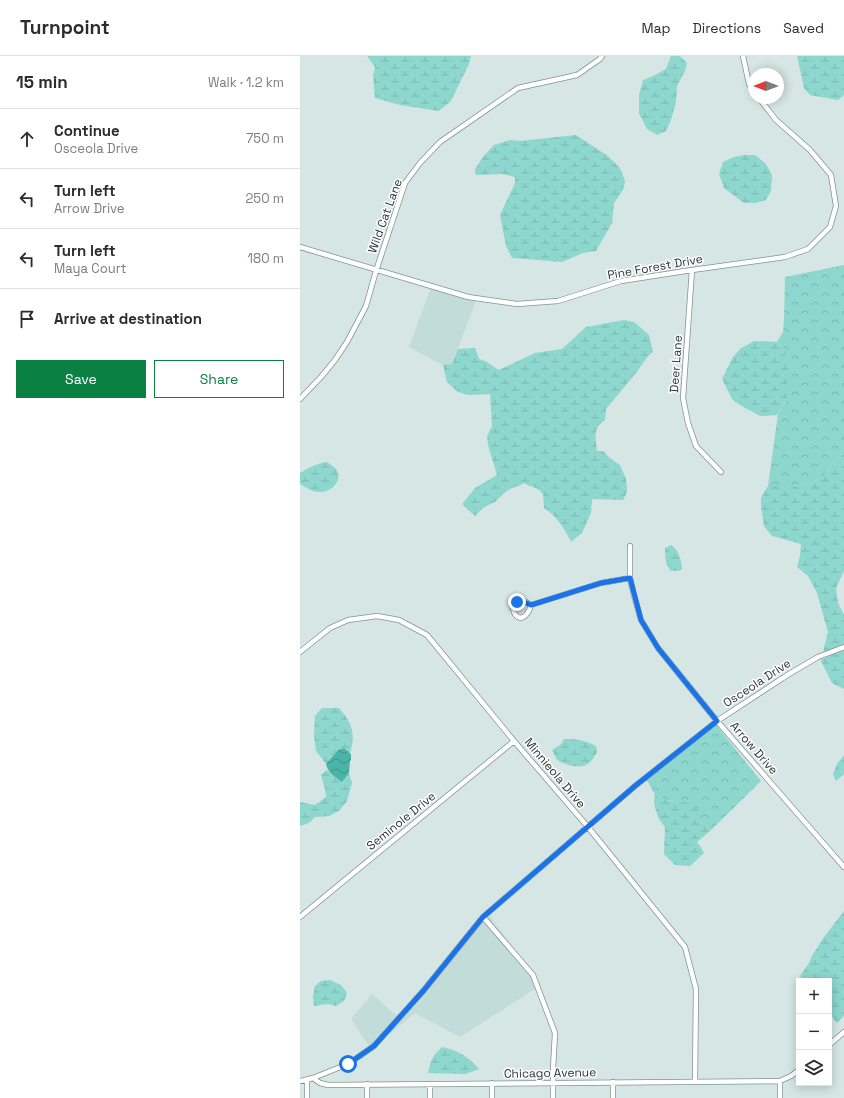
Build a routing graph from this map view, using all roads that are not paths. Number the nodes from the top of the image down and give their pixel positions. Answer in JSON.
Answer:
{"nodes":[{"id":1,"x":602,"y":56,"type":"edge"},
{"id":2,"x":743,"y":56,"type":"edge"},
{"id":3,"x":748,"y":79,"type":"edge"},
{"id":4,"x":764,"y":104,"type":"edge"},
{"id":5,"x":300,"y":247,"type":"edge"},
{"id":6,"x":692,"y":270,"type":"junction"},
{"id":7,"x":376,"y":271,"type":"junction"},
{"id":8,"x":300,"y":399,"type":"edge"},
{"id":9,"x":721,"y":472,"type":"dead end"},
{"id":10,"x":630,"y":546,"type":"dead end"},
{"id":11,"x":630,"y":578,"type":"junction"},
{"id":12,"x":531,"y":605,"type":"dead end"},
{"id":13,"x":844,"y":647,"type":"edge"},
{"id":14,"x":300,"y":652,"type":"edge"},
{"id":15,"x":717,"y":721,"type":"junction"},
{"id":16,"x":514,"y":741,"type":"junction"},
{"id":17,"x":588,"y":827,"type":"junction"},
{"id":18,"x":844,"y":868,"type":"edge"},
{"id":19,"x":300,"y":917,"type":"edge"},
{"id":20,"x":483,"y":917,"type":"junction"},
{"id":21,"x":844,"y":1032,"type":"edge"},
{"id":22,"x":832,"y":1042,"type":"edge"},
{"id":23,"x":796,"y":1072,"type":"edge"},
{"id":24,"x":313,"y":1078,"type":"junction"},
{"id":25,"x":307,"y":1080,"type":"junction"},
{"id":26,"x":300,"y":1081,"type":"edge"},
{"id":27,"x":695,"y":1081,"type":"junction"},
{"id":28,"x":780,"y":1081,"type":"junction"},
{"id":29,"x":613,"y":1082,"type":"junction"},
{"id":30,"x":492,"y":1083,"type":"junction"},
{"id":31,"x":553,"y":1083,"type":"junction"},
{"id":32,"x":367,"y":1084,"type":"junction"},
{"id":33,"x":430,"y":1084,"type":"junction"},
{"id":34,"x":307,"y":1098,"type":"edge"},
{"id":35,"x":367,"y":1098,"type":"edge"},
{"id":36,"x":430,"y":1098,"type":"edge"},
{"id":37,"x":492,"y":1098,"type":"edge"},
{"id":38,"x":553,"y":1098,"type":"edge"},
{"id":39,"x":613,"y":1098,"type":"edge"},
{"id":40,"x":780,"y":1098,"type":"edge"}],
"edges":[{"from":1,"to":7,"type":"street","name":"Wild Cat Lane"},
{"from":2,"to":3,"type":"street"},
{"from":4,"to":6,"type":"street","name":"Pine Forest Drive"},
{"from":5,"to":7,"type":"street","name":"Pine Forest Drive"},
{"from":6,"to":7,"type":"street","name":"Pine Forest Drive"},
{"from":6,"to":9,"type":"street","name":"Deer Lane"},
{"from":7,"to":8,"type":"street","name":"Wild Cat Lane"},
{"from":10,"to":11,"type":"street","name":"Arrow Drive"},
{"from":11,"to":12,"type":"street"},
{"from":11,"to":15,"type":"street","name":"Arrow Drive"},
{"from":13,"to":15,"type":"street","name":"Osceola Drive"},
{"from":14,"to":16,"type":"street","name":"Minnieola Drive"},
{"from":15,"to":17,"type":"street","name":"Osceola Drive"},
{"from":15,"to":18,"type":"street","name":"Arrow Drive"},
{"from":16,"to":17,"type":"street","name":"Minnieola Drive"},
{"from":16,"to":19,"type":"street","name":"Seminole Drive"},
{"from":17,"to":20,"type":"street","name":"Osceola Drive"},
{"from":17,"to":27,"type":"street","name":"Minnieola Drive"},
{"from":20,"to":24,"type":"street","name":"Osceola Drive"},
{"from":20,"to":31,"type":"street"},
{"from":21,"to":22,"type":"street"},
{"from":23,"to":28,"type":"street","name":"Chicago Avenue"},
{"from":24,"to":25,"type":"street"},
{"from":24,"to":32,"type":"street","name":"Chicago Avenue"},
{"from":25,"to":26,"type":"street"},
{"from":25,"to":34,"type":"street"},
{"from":27,"to":28,"type":"street","name":"Chicago Avenue"},
{"from":27,"to":29,"type":"street","name":"Chicago Avenue"},
{"from":28,"to":40,"type":"street"},
{"from":29,"to":31,"type":"street","name":"Chicago Avenue"},
{"from":29,"to":39,"type":"street"},
{"from":30,"to":31,"type":"street","name":"Chicago Avenue"},
{"from":30,"to":33,"type":"street","name":"Chicago Avenue"},
{"from":30,"to":37,"type":"street"},
{"from":31,"to":38,"type":"street"},
{"from":32,"to":33,"type":"street","name":"Chicago Avenue"},
{"from":32,"to":35,"type":"street"},
{"from":33,"to":36,"type":"street"}]}
